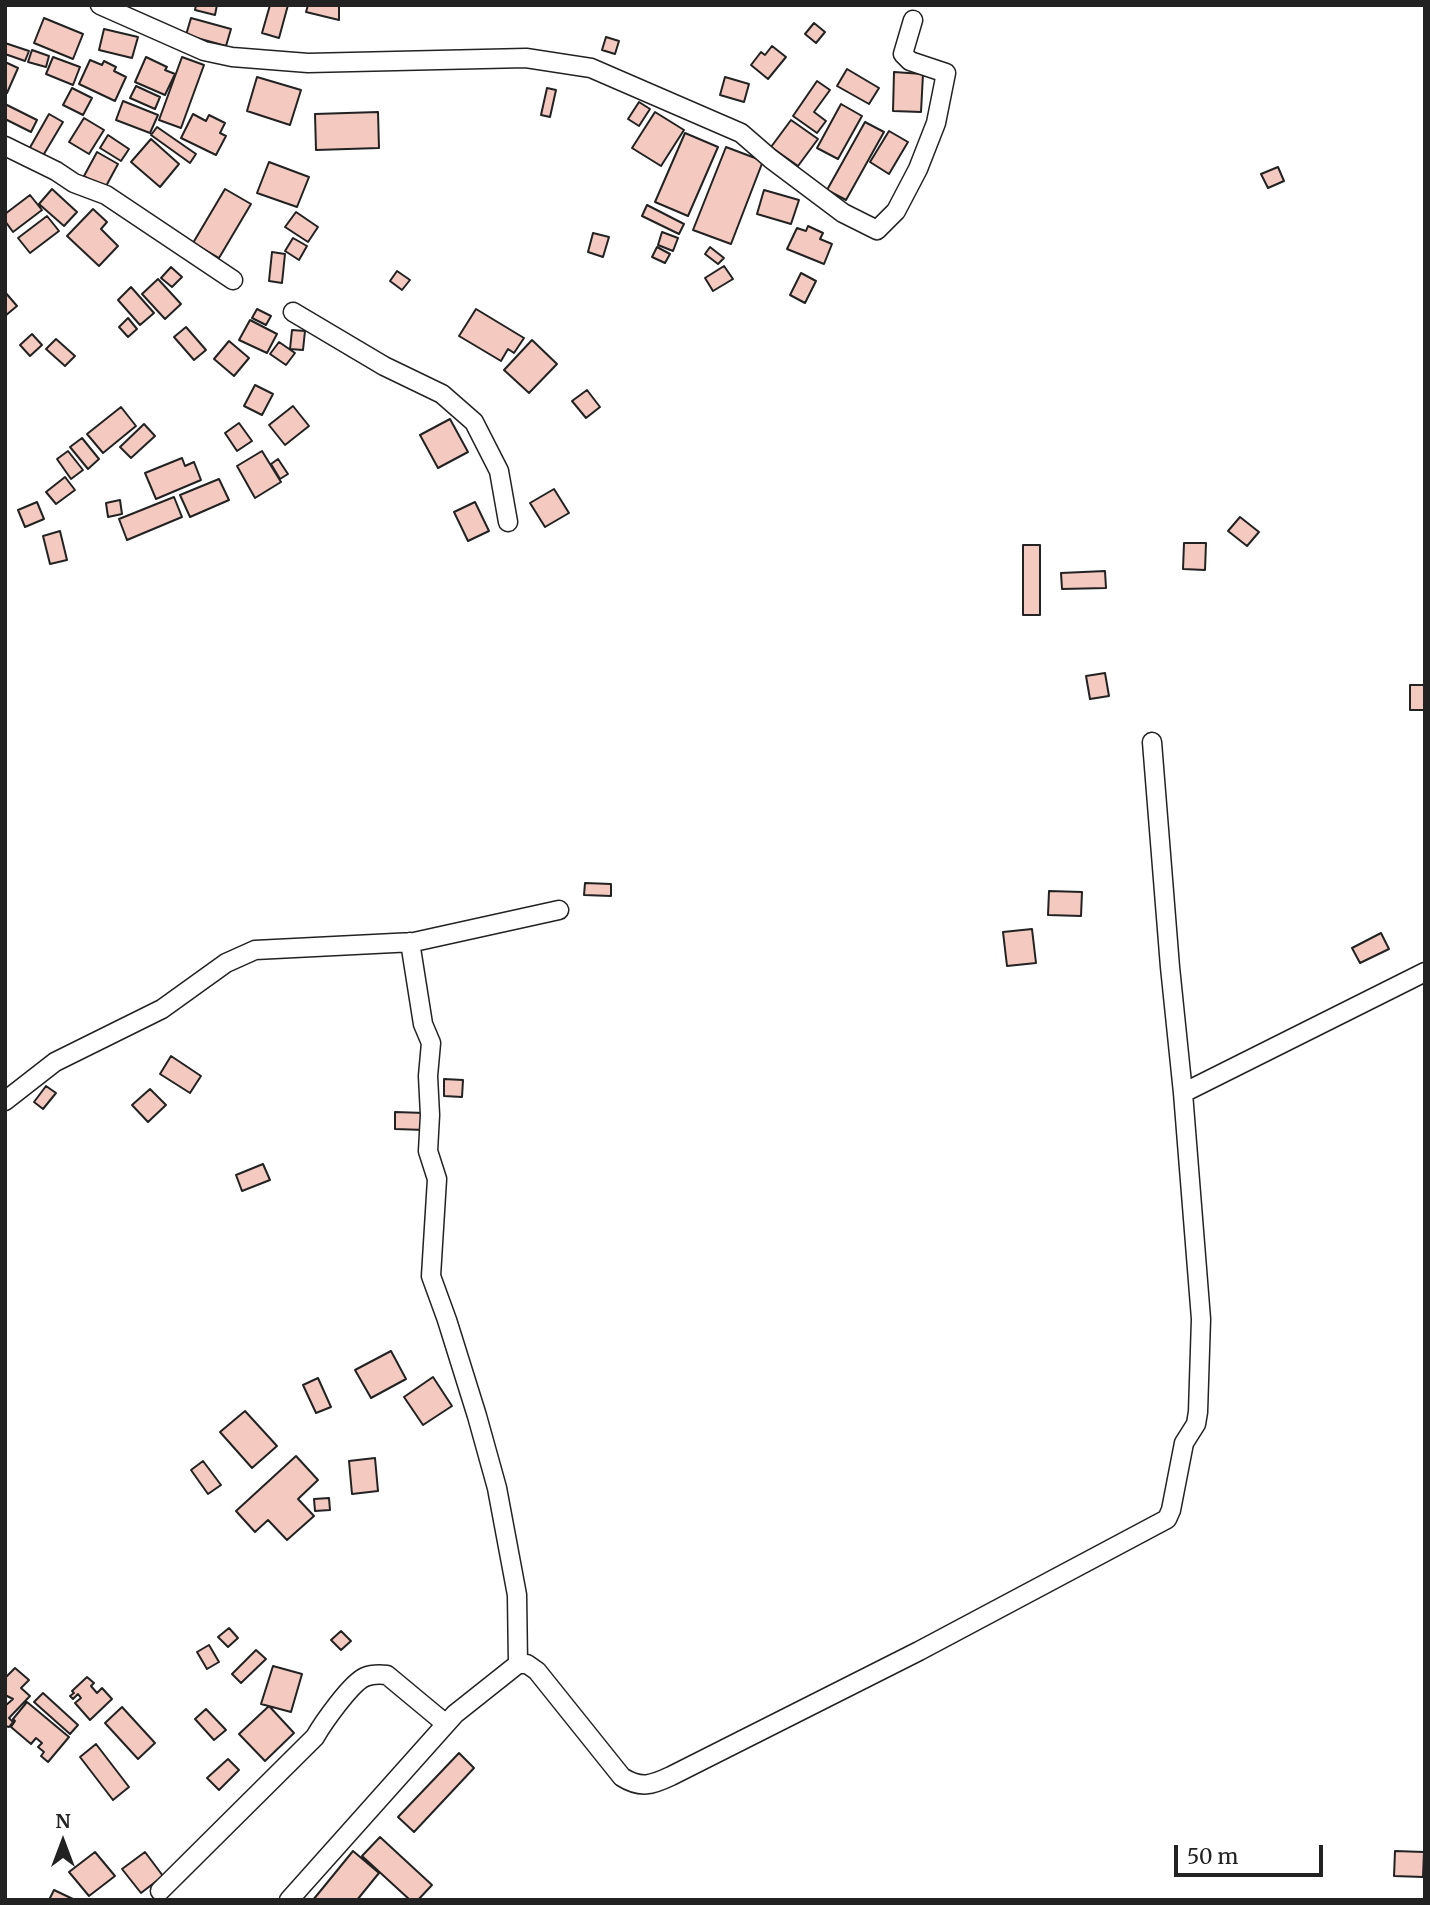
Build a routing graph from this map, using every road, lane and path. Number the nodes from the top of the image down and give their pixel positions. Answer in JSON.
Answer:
{"nodes":[{"id":1,"x":100,"y":5,"type":"edge"},
{"id":2,"x":913,"y":20,"type":"dead end"},
{"id":3,"x":5,"y":146,"type":"edge"},
{"id":4,"x":233,"y":280,"type":"dead end"},
{"id":5,"x":293,"y":312,"type":"dead end"},
{"id":6,"x":508,"y":522,"type":"dead end"},
{"id":7,"x":1152,"y":742,"type":"dead end"},
{"id":8,"x":559,"y":910,"type":"dead end"},
{"id":9,"x":410,"y":942,"type":"junction"},
{"id":10,"x":1425,"y":972,"type":"edge"},
{"id":11,"x":1183,"y":1093,"type":"junction"},
{"id":12,"x":5,"y":1101,"type":"edge"},
{"id":13,"x":518,"y":1664,"type":"junction"},
{"id":14,"x":446,"y":1724,"type":"junction"},
{"id":15,"x":160,"y":1891,"type":"dead end"},
{"id":16,"x":289,"y":1900,"type":"edge"}],
"edges":[{"from":1,"to":2,"type":"street"},
{"from":3,"to":4,"type":"street"},
{"from":5,"to":6,"type":"street"},
{"from":7,"to":11,"type":"street"},
{"from":8,"to":9,"type":"street"},
{"from":9,"to":12,"type":"street"},
{"from":9,"to":13,"type":"street"},
{"from":10,"to":11,"type":"street"},
{"from":11,"to":13,"type":"street"},
{"from":13,"to":14,"type":"street"},
{"from":14,"to":15,"type":"street"},
{"from":14,"to":16,"type":"street"}]}
